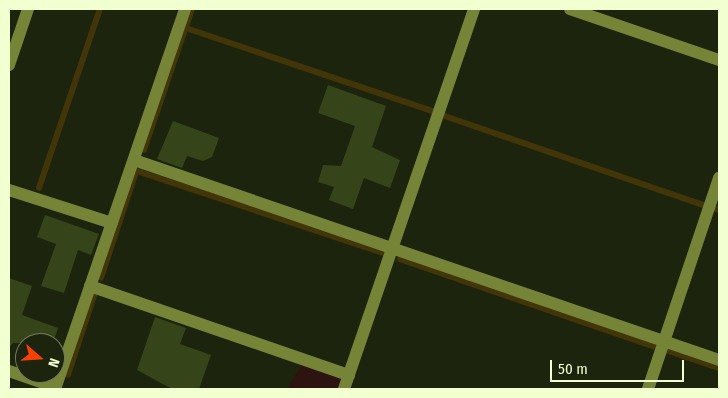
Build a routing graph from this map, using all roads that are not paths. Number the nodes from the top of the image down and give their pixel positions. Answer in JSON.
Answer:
{"nodes":[{"id":1,"x":28,"y":9,"type":"edge"},
{"id":2,"x":185,"y":9,"type":"edge"},
{"id":3,"x":474,"y":9,"type":"edge"},
{"id":4,"x":570,"y":9,"type":"edge"},
{"id":5,"x":719,"y":60,"type":"edge"},
{"id":6,"x":9,"y":65,"type":"edge"},
{"id":7,"x":134,"y":160,"type":"junction"},
{"id":8,"x":719,"y":178,"type":"edge"},
{"id":9,"x":9,"y":190,"type":"edge"},
{"id":10,"x":112,"y":224,"type":"junction"},
{"id":11,"x":393,"y":248,"type":"junction"},
{"id":12,"x":90,"y":286,"type":"junction"},
{"id":13,"x":664,"y":341,"type":"junction"},
{"id":14,"x":719,"y":360,"type":"edge"},
{"id":15,"x":9,"y":371,"type":"edge"},
{"id":16,"x":349,"y":375,"type":"junction"},
{"id":17,"x":55,"y":388,"type":"edge"},
{"id":18,"x":344,"y":389,"type":"edge"},
{"id":19,"x":648,"y":389,"type":"edge"}],
"edges":[{"from":1,"to":6,"type":"street"},
{"from":2,"to":7,"type":"street"},
{"from":3,"to":11,"type":"street"},
{"from":4,"to":5,"type":"street"},
{"from":7,"to":10,"type":"street"},
{"from":7,"to":11,"type":"street"},
{"from":8,"to":13,"type":"street"},
{"from":9,"to":10,"type":"street"},
{"from":10,"to":12,"type":"street"},
{"from":11,"to":13,"type":"street"},
{"from":11,"to":16,"type":"street"},
{"from":12,"to":16,"type":"street"},
{"from":12,"to":17,"type":"street"},
{"from":13,"to":14,"type":"street"},
{"from":13,"to":19,"type":"street"},
{"from":15,"to":17,"type":"street"},
{"from":16,"to":18,"type":"street"}]}
